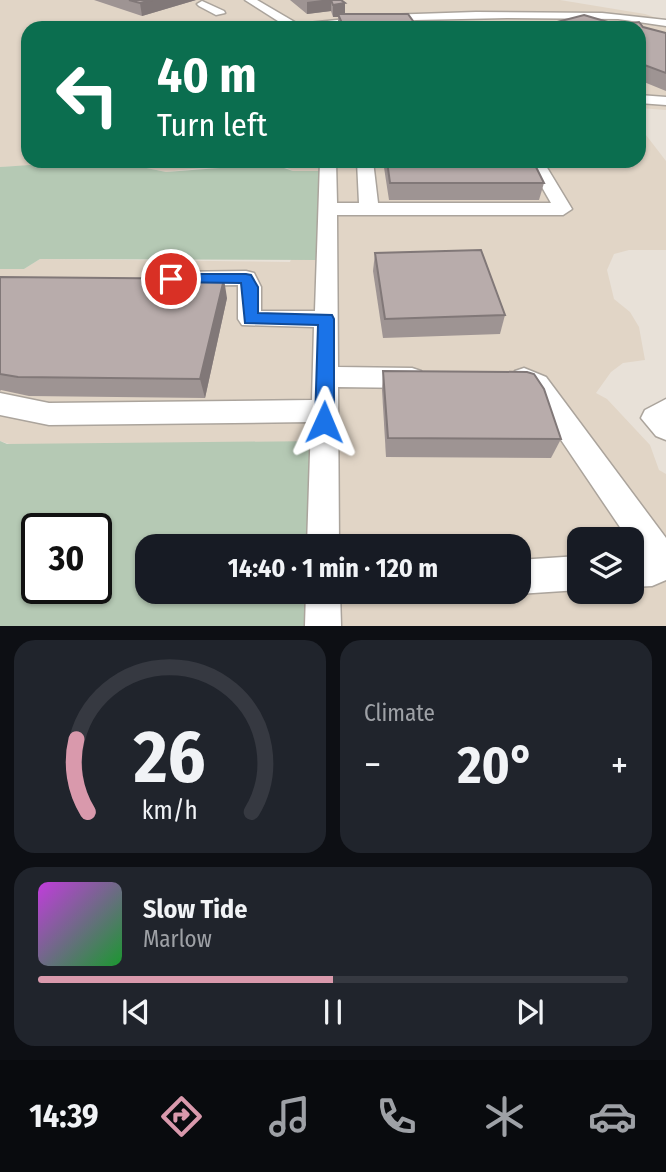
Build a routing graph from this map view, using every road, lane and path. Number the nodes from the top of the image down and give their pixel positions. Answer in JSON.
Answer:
{"nodes":[{"id":1,"x":254,"y":0,"type":"edge"},
{"id":2,"x":490,"y":0,"type":"edge"},
{"id":3,"x":202,"y":4,"type":"dead end"},
{"id":4,"x":370,"y":5,"type":"dead end"},
{"id":5,"x":220,"y":13,"type":"dead end"},
{"id":6,"x":353,"y":13,"type":"junction"},
{"id":7,"x":439,"y":15,"type":"junction"},
{"id":8,"x":457,"y":15,"type":"junction"},
{"id":9,"x":501,"y":15,"type":"junction"},
{"id":10,"x":582,"y":16,"type":"junction"},
{"id":11,"x":286,"y":21,"type":"edge"},
{"id":12,"x":323,"y":21,"type":"edge"},
{"id":13,"x":450,"y":21,"type":"edge"},
{"id":14,"x":467,"y":21,"type":"edge"},
{"id":15,"x":598,"y":21,"type":"edge"},
{"id":16,"x":666,"y":23,"type":"edge"},
{"id":17,"x":646,"y":100,"type":"edge"},
{"id":18,"x":666,"y":101,"type":"edge"},
{"id":19,"x":328,"y":168,"type":"edge"},
{"id":20,"x":366,"y":168,"type":"edge"},
{"id":21,"x":539,"y":168,"type":"edge"},
{"id":22,"x":328,"y":209,"type":"junction"},
{"id":23,"x":369,"y":209,"type":"junction"},
{"id":24,"x":152,"y":279,"type":"edge"},
{"id":25,"x":326,"y":319,"type":"junction"},
{"id":26,"x":325,"y":377,"type":"junction"},
{"id":27,"x":445,"y":378,"type":"edge"},
{"id":28,"x":498,"y":378,"type":"edge"},
{"id":29,"x":0,"y":404,"type":"edge"},
{"id":30,"x":666,"y":410,"type":"edge"},
{"id":31,"x":325,"y":411,"type":"junction"},
{"id":32,"x":666,"y":428,"type":"edge"},
{"id":33,"x":637,"y":527,"type":"edge"},
{"id":34,"x":323,"y":534,"type":"edge"},
{"id":35,"x":644,"y":536,"type":"edge"},
{"id":36,"x":644,"y":569,"type":"edge"},
{"id":37,"x":567,"y":574,"type":"edge"},
{"id":38,"x":531,"y":576,"type":"edge"},
{"id":39,"x":323,"y":604,"type":"edge"},
{"id":40,"x":323,"y":626,"type":"edge"}],
"edges":[{"from":1,"to":11,"type":"street"},
{"from":2,"to":9,"type":"lane"},
{"from":3,"to":5,"type":"street"},
{"from":4,"to":6,"type":"street"},
{"from":6,"to":7,"type":"street"},
{"from":6,"to":12,"type":"street"},
{"from":7,"to":8,"type":"street"},
{"from":7,"to":13,"type":"street"},
{"from":8,"to":9,"type":"street"},
{"from":8,"to":14,"type":"street"},
{"from":9,"to":10,"type":"street"},
{"from":10,"to":15,"type":"street"},
{"from":10,"to":16,"type":"street"},
{"from":17,"to":18,"type":"street"},
{"from":19,"to":22,"type":"street"},
{"from":20,"to":23,"type":"street"},
{"from":21,"to":23,"type":"street"},
{"from":22,"to":23,"type":"street"},
{"from":22,"to":25,"type":"street"},
{"from":24,"to":25,"type":"street"},
{"from":25,"to":26,"type":"street"},
{"from":26,"to":27,"type":"street"},
{"from":26,"to":31,"type":"street"},
{"from":28,"to":33,"type":"street"},
{"from":29,"to":31,"type":"street"},
{"from":30,"to":32,"type":"street"},
{"from":31,"to":34,"type":"street"},
{"from":35,"to":36,"type":"street"},
{"from":37,"to":38,"type":"street"},
{"from":39,"to":40,"type":"street"}]}
